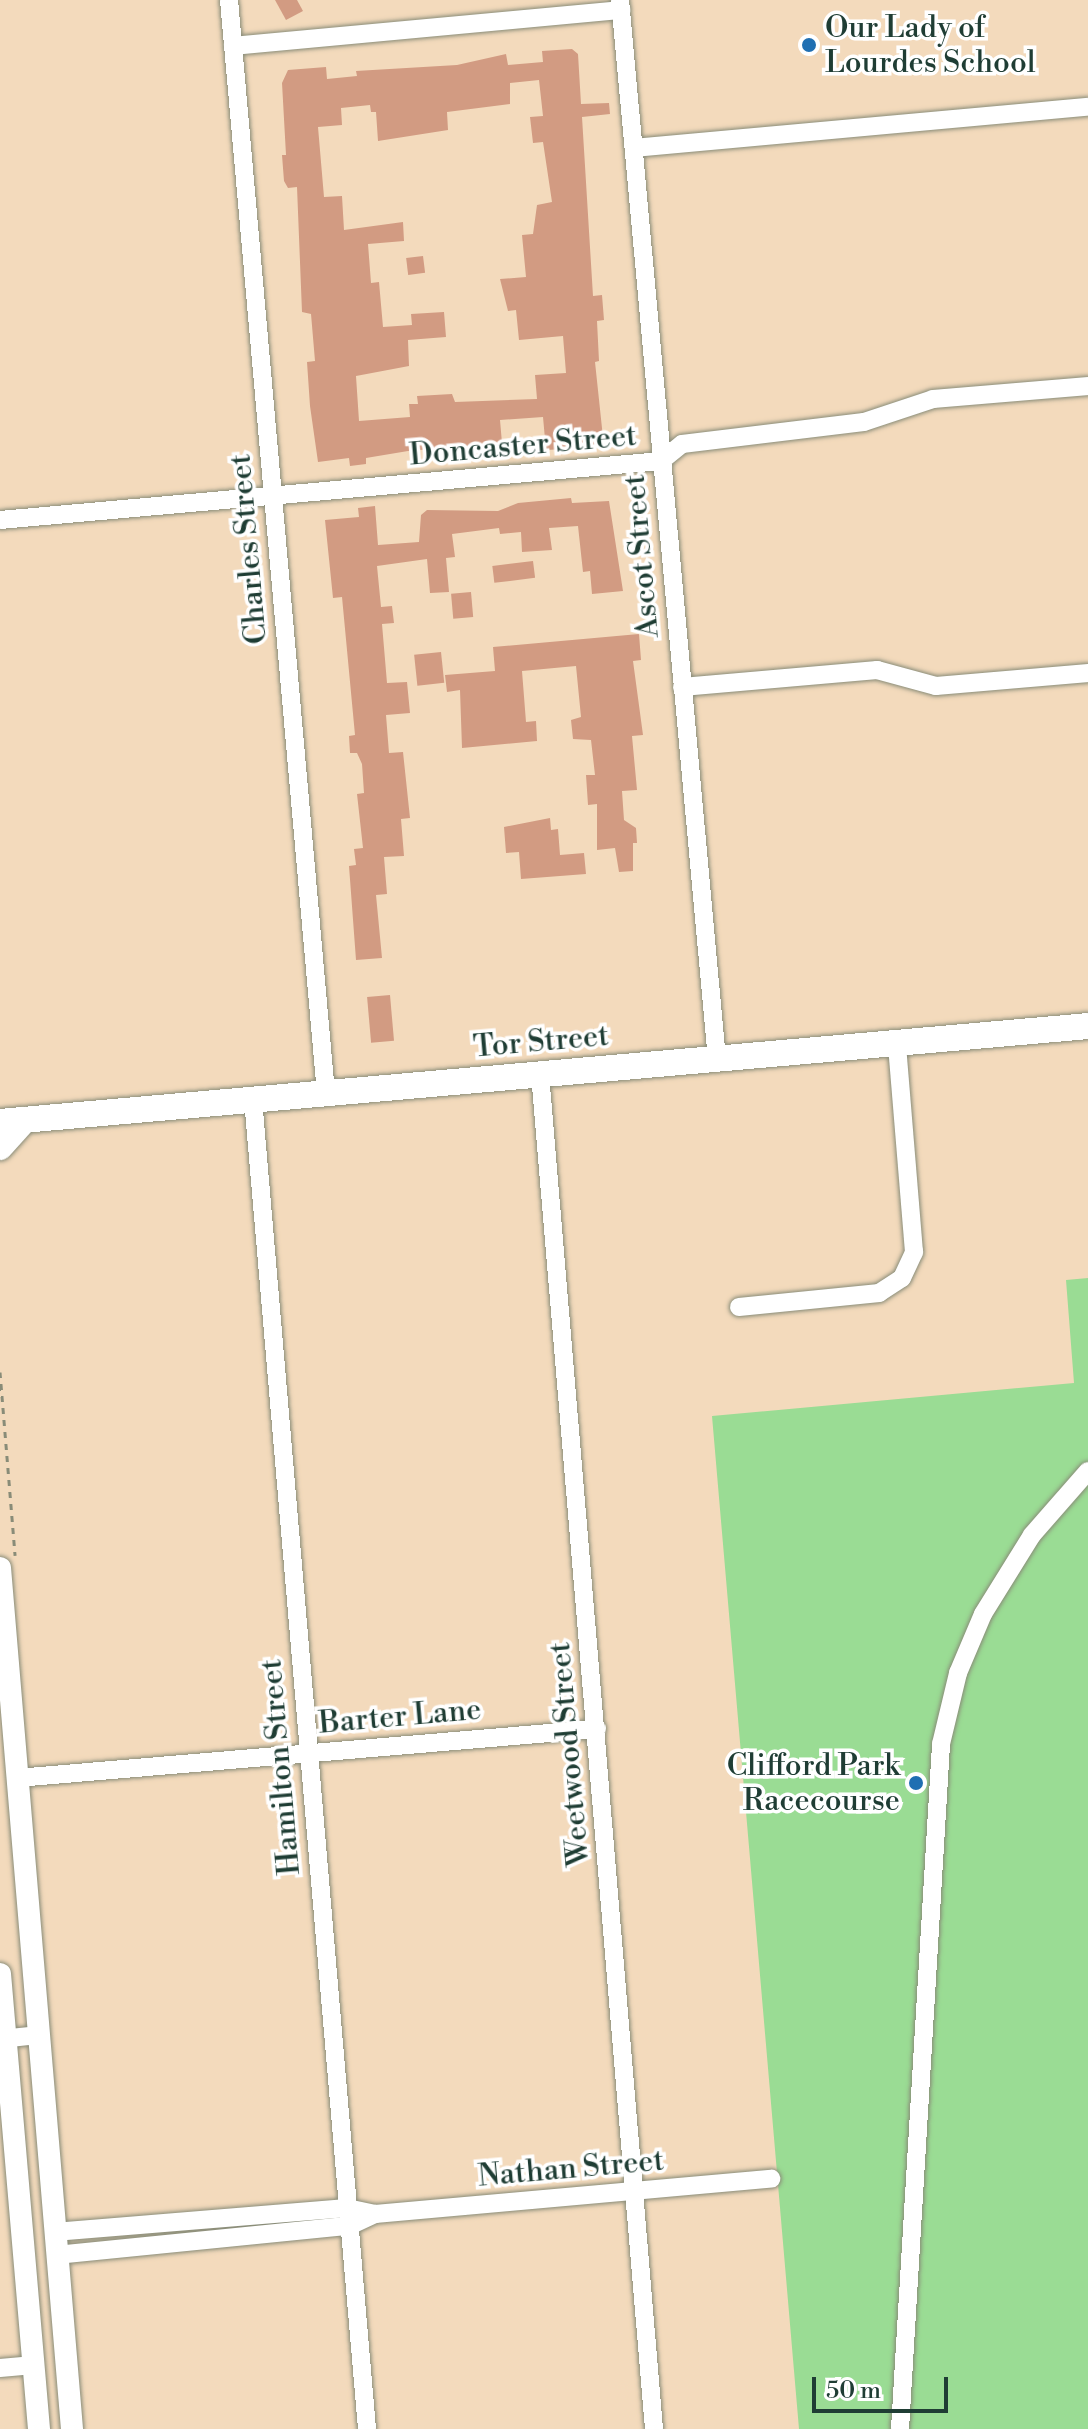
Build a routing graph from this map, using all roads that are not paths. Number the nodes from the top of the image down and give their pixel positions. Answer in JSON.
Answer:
{"nodes":[{"id":1,"x":229,"y":0,"type":"edge"},
{"id":2,"x":620,"y":5,"type":"edge"},
{"id":3,"x":233,"y":46,"type":"junction"},
{"id":4,"x":1088,"y":107,"type":"edge"},
{"id":5,"x":634,"y":148,"type":"junction"},
{"id":6,"x":1088,"y":386,"type":"edge"},
{"id":7,"x":661,"y":461,"type":"junction"},
{"id":8,"x":272,"y":496,"type":"junction"},
{"id":9,"x":0,"y":520,"type":"edge"},
{"id":10,"x":1088,"y":673,"type":"edge"},
{"id":11,"x":682,"y":687,"type":"junction"},
{"id":12,"x":1088,"y":1026,"type":"edge"},
{"id":13,"x":897,"y":1043,"type":"junction"},
{"id":14,"x":717,"y":1059,"type":"junction"},
{"id":15,"x":540,"y":1074,"type":"junction"},
{"id":16,"x":326,"y":1093,"type":"junction"},
{"id":17,"x":253,"y":1099,"type":"junction"},
{"id":18,"x":12,"y":1121,"type":"edge"},
{"id":19,"x":0,"y":1147,"type":"edge"},
{"id":20,"x":739,"y":1307,"type":"dead end"},
{"id":21,"x":1088,"y":1471,"type":"edge"},
{"id":22,"x":0,"y":1568,"type":"edge"},
{"id":23,"x":0,"y":1581,"type":"edge"},
{"id":24,"x":597,"y":1729,"type":"junction"},
{"id":25,"x":308,"y":1753,"type":"junction"},
{"id":26,"x":17,"y":1778,"type":"junction"},
{"id":27,"x":0,"y":1974,"type":"edge"},
{"id":28,"x":38,"y":2035,"type":"junction"},
{"id":29,"x":3,"y":2038,"type":"edge"},
{"id":30,"x":771,"y":2179,"type":"dead end"},
{"id":31,"x":634,"y":2192,"type":"junction"},
{"id":32,"x":348,"y":2217,"type":"junction"},
{"id":33,"x":54,"y":2232,"type":"junction"},
{"id":34,"x":56,"y":2255,"type":"junction"},
{"id":35,"x":34,"y":2365,"type":"junction"},
{"id":36,"x":0,"y":2368,"type":"edge"},
{"id":37,"x":39,"y":2429,"type":"edge"},
{"id":38,"x":72,"y":2429,"type":"edge"},
{"id":39,"x":367,"y":2429,"type":"edge"},
{"id":40,"x":654,"y":2429,"type":"edge"},
{"id":41,"x":900,"y":2429,"type":"edge"}],
"edges":[{"from":1,"to":3,"type":"street","name":"Charles Street"},
{"from":2,"to":3,"type":"street"},
{"from":2,"to":5,"type":"street","name":"Ascot Street"},
{"from":3,"to":8,"type":"street","name":"Charles Street"},
{"from":4,"to":5,"type":"street"},
{"from":5,"to":7,"type":"street","name":"Ascot Street"},
{"from":6,"to":7,"type":"street","name":"Doncaster Street"},
{"from":7,"to":8,"type":"street","name":"Doncaster Street"},
{"from":7,"to":11,"type":"street","name":"Ascot Street"},
{"from":8,"to":9,"type":"street","name":"Doncaster Street"},
{"from":8,"to":16,"type":"street","name":"Charles Street"},
{"from":10,"to":11,"type":"street"},
{"from":11,"to":14,"type":"street","name":"Ascot Street"},
{"from":12,"to":13,"type":"highway","name":"Tor Street"},
{"from":13,"to":14,"type":"highway","name":"Tor Street"},
{"from":13,"to":20,"type":"street"},
{"from":14,"to":15,"type":"highway","name":"Tor Street"},
{"from":15,"to":16,"type":"highway","name":"Tor Street"},
{"from":15,"to":24,"type":"street","name":"Weetwood Street"},
{"from":16,"to":17,"type":"highway","name":"Tor Street"},
{"from":17,"to":18,"type":"highway","name":"Tor Street"},
{"from":17,"to":25,"type":"street","name":"Hamilton Street"},
{"from":18,"to":19,"type":"highway"},
{"from":21,"to":41,"type":"street"},
{"from":22,"to":23,"type":"main road"},
{"from":23,"to":26,"type":"main road"},
{"from":24,"to":25,"type":"street","name":"Barter Lane"},
{"from":24,"to":31,"type":"street","name":"Weetwood Street"},
{"from":25,"to":26,"type":"street","name":"Barter Lane"},
{"from":25,"to":32,"type":"street","name":"Hamilton Street"},
{"from":26,"to":28,"type":"main road"},
{"from":27,"to":29,"type":"main road"},
{"from":28,"to":29,"type":"street"},
{"from":28,"to":33,"type":"main road"},
{"from":29,"to":35,"type":"main road"},
{"from":30,"to":31,"type":"street","name":"Nathan Street"},
{"from":31,"to":32,"type":"street","name":"Nathan Street"},
{"from":31,"to":40,"type":"street","name":"Weetwood Street"},
{"from":32,"to":33,"type":"street","name":"Nathan Street"},
{"from":32,"to":34,"type":"street","name":"Nathan Street"},
{"from":32,"to":39,"type":"street","name":"Hamilton Street"},
{"from":33,"to":34,"type":"main road"},
{"from":34,"to":38,"type":"main road"},
{"from":35,"to":36,"type":"street"},
{"from":35,"to":37,"type":"main road"}]}
